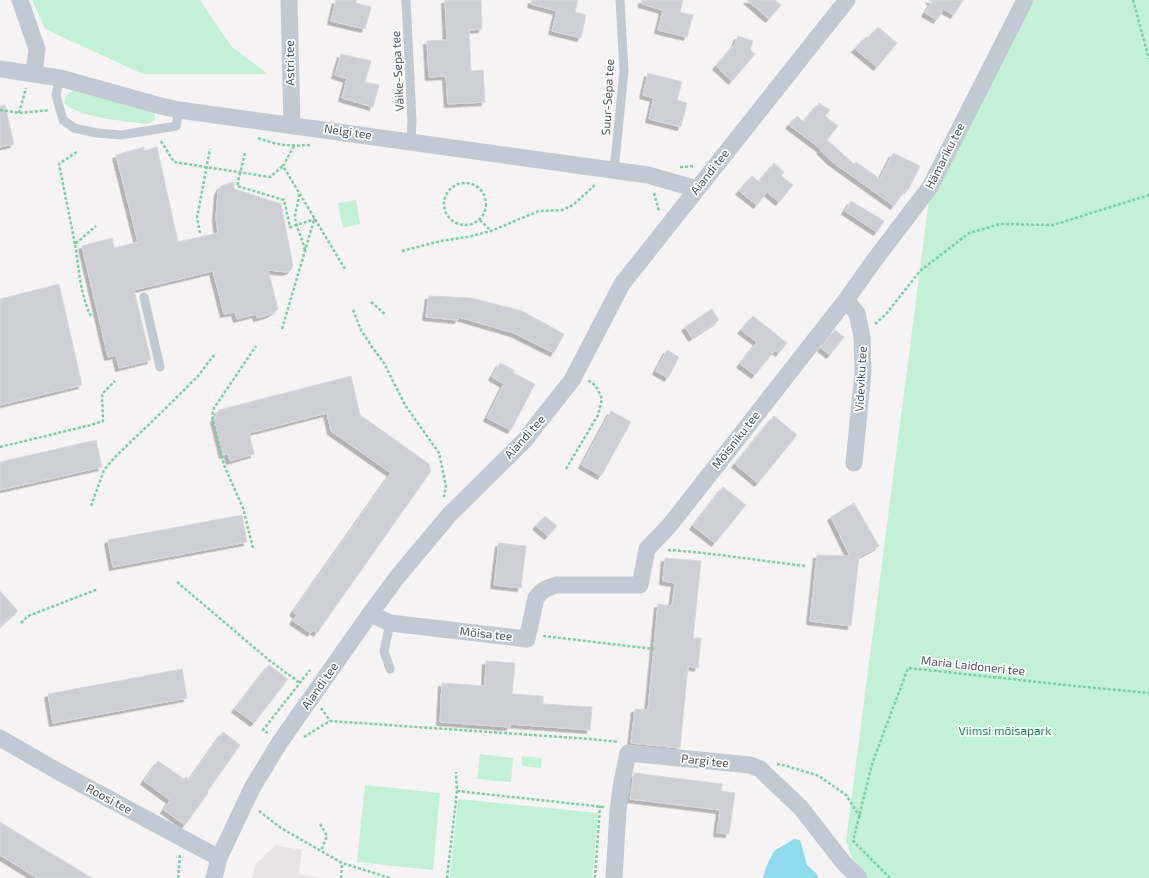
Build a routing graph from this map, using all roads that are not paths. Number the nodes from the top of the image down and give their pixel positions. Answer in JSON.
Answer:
{"nodes":[{"id":1,"x":20,"y":0,"type":"edge"},
{"id":2,"x":289,"y":0,"type":"edge"},
{"id":3,"x":406,"y":0,"type":"edge"},
{"id":4,"x":620,"y":0,"type":"edge"},
{"id":5,"x":847,"y":0,"type":"edge"},
{"id":6,"x":1025,"y":0,"type":"edge"},
{"id":7,"x":0,"y":69,"type":"edge"},
{"id":8,"x":34,"y":74,"type":"junction"},
{"id":9,"x":60,"y":78,"type":"junction"},
{"id":10,"x":178,"y":118,"type":"junction"},
{"id":11,"x":292,"y":125,"type":"junction"},
{"id":12,"x":411,"y":141,"type":"junction"},
{"id":13,"x":614,"y":170,"type":"junction"},
{"id":14,"x":697,"y":189,"type":"junction"},
{"id":15,"x":144,"y":297,"type":"dead end"},
{"id":16,"x":846,"y":300,"type":"junction"},
{"id":17,"x":160,"y":367,"type":"dead end"},
{"id":18,"x":854,"y":463,"type":"dead end"},
{"id":19,"x":640,"y":585,"type":"joint"},
{"id":20,"x":370,"y":614,"type":"junction"},
{"id":21,"x":390,"y":623,"type":"junction"},
{"id":22,"x":390,"y":669,"type":"dead end"},
{"id":23,"x":0,"y":738,"type":"edge"},
{"id":24,"x":219,"y":858,"type":"junction"},
{"id":25,"x":214,"y":878,"type":"edge"},
{"id":26,"x":614,"y":878,"type":"edge"},
{"id":27,"x":859,"y":878,"type":"edge"}],
"edges":[{"from":1,"to":8,"type":"street"},
{"from":2,"to":11,"type":"street","name":"Astri tee"},
{"from":3,"to":12,"type":"lane","name":"Väike-Sepa tee"},
{"from":4,"to":13,"type":"lane","name":"Suur-Sepa tee"},
{"from":5,"to":14,"type":"street","name":"Aiandi tee"},
{"from":6,"to":16,"type":"street","name":"Hämariku tee"},
{"from":7,"to":8,"type":"street","name":"Nelgi tee"},
{"from":8,"to":9,"type":"street","name":"Nelgi tee"},
{"from":9,"to":10,"type":"street","name":"Nelgi tee"},
{"from":9,"to":10,"type":"lane"},
{"from":10,"to":11,"type":"street","name":"Nelgi tee"},
{"from":11,"to":12,"type":"street","name":"Nelgi tee"},
{"from":12,"to":13,"type":"street","name":"Nelgi tee"},
{"from":13,"to":14,"type":"street","name":"Nelgi tee"},
{"from":14,"to":20,"type":"street","name":"Aiandi tee"},
{"from":15,"to":17,"type":"lane"},
{"from":16,"to":18,"type":"street","name":"Videviku tee"},
{"from":16,"to":19,"type":"street","name":"Mõisniku tee"},
{"from":19,"to":21,"type":"street","name":"Mõisa tee"},
{"from":20,"to":21,"type":"street","name":"Mõisa tee"},
{"from":20,"to":24,"type":"street","name":"Aiandi tee"},
{"from":21,"to":22,"type":"lane"},
{"from":23,"to":24,"type":"street","name":"Roosi tee"},
{"from":24,"to":25,"type":"street","name":"Aiandi tee"},
{"from":26,"to":27,"type":"street","name":"Pargi tee"}]}
